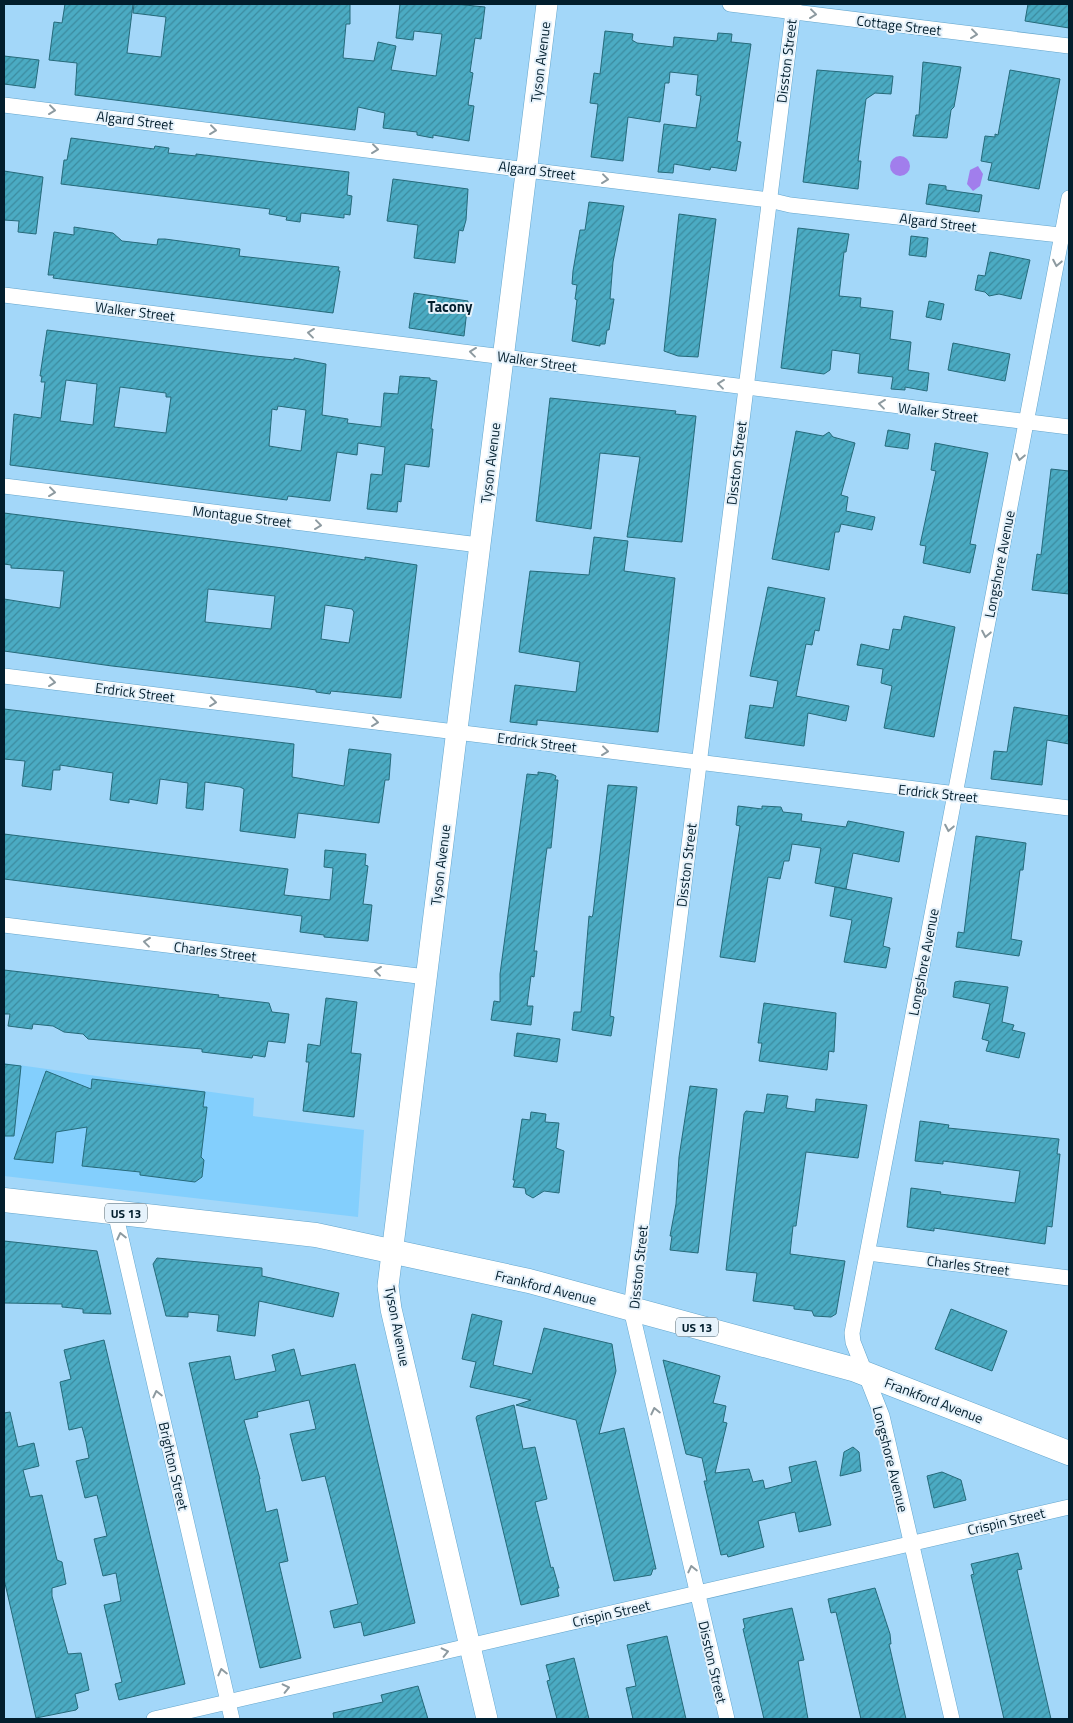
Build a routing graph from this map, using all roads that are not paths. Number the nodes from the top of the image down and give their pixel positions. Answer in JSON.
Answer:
{"nodes":[{"id":1,"x":547,"y":4,"type":"edge"},
{"id":2,"x":730,"y":4,"type":"edge"},
{"id":3,"x":793,"y":8,"type":"edge"},
{"id":4,"x":1069,"y":46,"type":"edge"},
{"id":5,"x":4,"y":104,"type":"edge"},
{"id":6,"x":526,"y":170,"type":"junction"},
{"id":7,"x":1069,"y":198,"type":"edge"},
{"id":8,"x":769,"y":200,"type":"junction"},
{"id":9,"x":1066,"y":236,"type":"edge"},
{"id":10,"x":4,"y":295,"type":"edge"},
{"id":11,"x":503,"y":356,"type":"junction"},
{"id":12,"x":746,"y":386,"type":"junction"},
{"id":13,"x":1026,"y":422,"type":"junction"},
{"id":14,"x":1069,"y":427,"type":"edge"},
{"id":15,"x":4,"y":486,"type":"edge"},
{"id":16,"x":479,"y":545,"type":"junction"},
{"id":17,"x":4,"y":676,"type":"edge"},
{"id":18,"x":456,"y":732,"type":"junction"},
{"id":19,"x":699,"y":763,"type":"junction"},
{"id":20,"x":955,"y":794,"type":"junction"},
{"id":21,"x":1069,"y":808,"type":"edge"},
{"id":22,"x":4,"y":925,"type":"edge"},
{"id":23,"x":426,"y":977,"type":"junction"},
{"id":24,"x":4,"y":1200,"type":"edge"},
{"id":25,"x":115,"y":1212,"type":"junction"},
{"id":26,"x":391,"y":1251,"type":"junction"},
{"id":27,"x":868,"y":1253,"type":"junction"},
{"id":28,"x":1069,"y":1278,"type":"edge"},
{"id":29,"x":631,"y":1309,"type":"junction"},
{"id":30,"x":866,"y":1374,"type":"junction"},
{"id":31,"x":1069,"y":1453,"type":"edge"},
{"id":32,"x":1069,"y":1507,"type":"edge"},
{"id":33,"x":912,"y":1544,"type":"junction"},
{"id":34,"x":697,"y":1593,"type":"junction"},
{"id":35,"x":470,"y":1646,"type":"junction"},
{"id":36,"x":228,"y":1702,"type":"junction"},
{"id":37,"x":154,"y":1719,"type":"edge"},
{"id":38,"x":232,"y":1719,"type":"edge"},
{"id":39,"x":487,"y":1719,"type":"edge"},
{"id":40,"x":726,"y":1719,"type":"edge"},
{"id":41,"x":952,"y":1719,"type":"edge"}],
"edges":[{"from":1,"to":6,"type":"street","name":"Tyson Avenue"},
{"from":2,"to":3,"type":"street","name":"Cottage Street"},
{"from":3,"to":4,"type":"street","name":"Cottage Street","one_way":true},
{"from":3,"to":8,"type":"street","name":"Disston Street"},
{"from":5,"to":6,"type":"street","name":"Algard Street","one_way":true},
{"from":6,"to":8,"type":"street","name":"Algard Street","one_way":true},
{"from":6,"to":11,"type":"street","name":"Tyson Avenue"},
{"from":7,"to":9,"type":"street","name":"Longshore Avenue"},
{"from":8,"to":9,"type":"street","name":"Algard Street"},
{"from":8,"to":12,"type":"street","name":"Disston Street"},
{"from":9,"to":13,"type":"street","name":"Longshore Avenue","one_way":true},
{"from":11,"to":10,"type":"street","name":"Walker Street","one_way":true},
{"from":12,"to":11,"type":"street","name":"Walker Street","one_way":true},
{"from":11,"to":16,"type":"street","name":"Tyson Avenue"},
{"from":13,"to":12,"type":"street","name":"Walker Street","one_way":true},
{"from":12,"to":19,"type":"street","name":"Disston Street"},
{"from":13,"to":14,"type":"street","name":"Walker Street"},
{"from":13,"to":20,"type":"street","name":"Longshore Avenue","one_way":true},
{"from":15,"to":16,"type":"street","name":"Montague Street","one_way":true},
{"from":16,"to":18,"type":"street","name":"Tyson Avenue"},
{"from":17,"to":18,"type":"street","name":"Erdrick Street","one_way":true},
{"from":18,"to":19,"type":"street","name":"Erdrick Street","one_way":true},
{"from":18,"to":23,"type":"street","name":"Tyson Avenue"},
{"from":19,"to":20,"type":"street","name":"Erdrick Street"},
{"from":19,"to":29,"type":"street","name":"Disston Street"},
{"from":20,"to":21,"type":"street","name":"Erdrick Street"},
{"from":20,"to":27,"type":"street","name":"Longshore Avenue","one_way":true},
{"from":23,"to":22,"type":"street","name":"Charles Street","one_way":true},
{"from":23,"to":26,"type":"street","name":"Tyson Avenue"},
{"from":24,"to":25,"type":"main road","name":"Frankford Avenue","number":"US 13"},
{"from":25,"to":26,"type":"main road","name":"Frankford Avenue","number":"US 13"},
{"from":36,"to":25,"type":"street","name":"Brighton Street","one_way":true},
{"from":26,"to":29,"type":"main road","name":"Frankford Avenue","number":"US 13"},
{"from":26,"to":35,"type":"street","name":"Tyson Avenue"},
{"from":27,"to":28,"type":"street","name":"Charles Street"},
{"from":27,"to":30,"type":"street","name":"Longshore Avenue"},
{"from":29,"to":30,"type":"main road","name":"Frankford Avenue","number":"US 13"},
{"from":34,"to":29,"type":"street","name":"Disston Street","one_way":true},
{"from":30,"to":31,"type":"main road","name":"Frankford Avenue","number":"US 13"},
{"from":30,"to":33,"type":"street","name":"Longshore Avenue"},
{"from":32,"to":33,"type":"street","name":"Crispin Street"},
{"from":33,"to":34,"type":"street","name":"Crispin Street"},
{"from":33,"to":41,"type":"street","name":"Longshore Avenue"},
{"from":34,"to":35,"type":"street","name":"Crispin Street"},
{"from":34,"to":40,"type":"street","name":"Disston Street"},
{"from":36,"to":35,"type":"street","name":"Crispin Street","one_way":true},
{"from":35,"to":39,"type":"street","name":"Tyson Avenue"},
{"from":36,"to":37,"type":"street","name":"Crispin Street"},
{"from":36,"to":38,"type":"street","name":"Brighton Street"}]}
